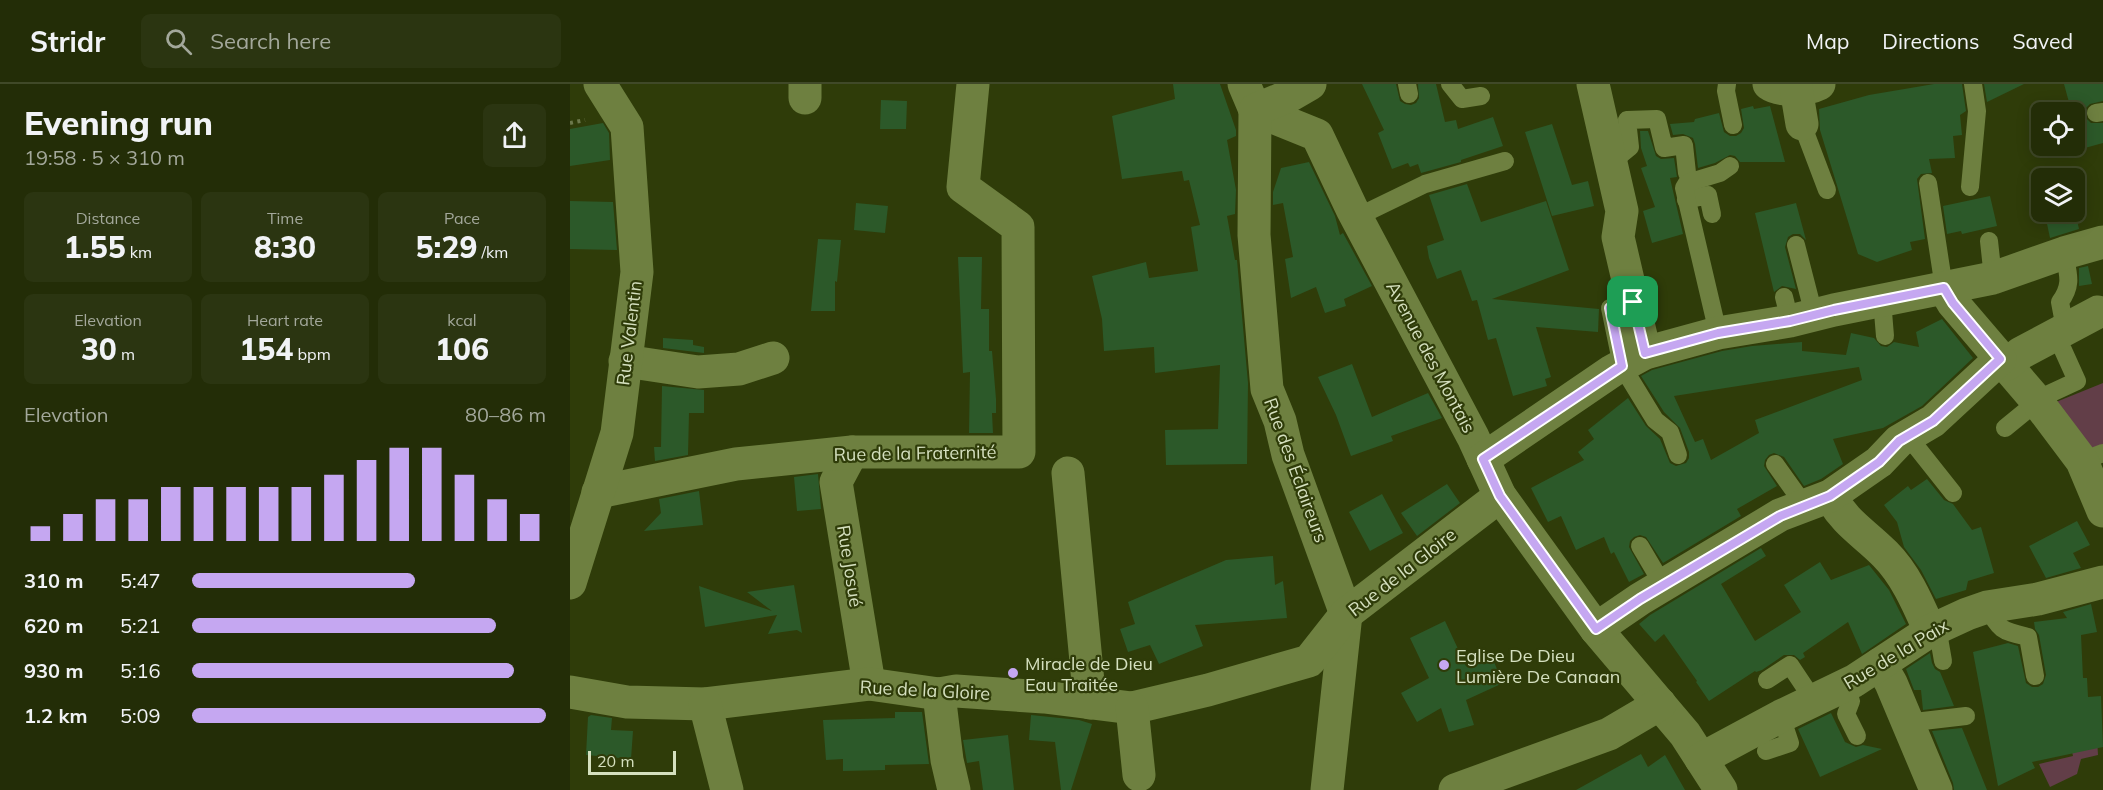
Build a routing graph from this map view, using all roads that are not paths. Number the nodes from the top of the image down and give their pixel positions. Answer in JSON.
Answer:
{"nodes":[{"id":1,"x":600,"y":84,"type":"edge"},
{"id":2,"x":973,"y":84,"type":"edge"},
{"id":3,"x":1310,"y":84,"type":"edge"},
{"id":4,"x":1450,"y":84,"type":"edge"},
{"id":5,"x":1593,"y":84,"type":"edge"},
{"id":6,"x":1727,"y":84,"type":"edge"},
{"id":7,"x":1973,"y":84,"type":"edge"},
{"id":8,"x":1795,"y":85,"type":"edge"},
{"id":9,"x":1481,"y":96,"type":"dead end"},
{"id":10,"x":1250,"y":97,"type":"edge"},
{"id":11,"x":1802,"y":124,"type":"joint"},
{"id":12,"x":1733,"y":125,"type":"dead end"},
{"id":13,"x":1610,"y":157,"type":"junction"},
{"id":14,"x":1505,"y":161,"type":"dead end"},
{"id":15,"x":1730,"y":166,"type":"dead end"},
{"id":16,"x":1687,"y":173,"type":"dead end"},
{"id":17,"x":1928,"y":183,"type":"dead end"},
{"id":18,"x":1970,"y":187,"type":"dead end"},
{"id":19,"x":1827,"y":190,"type":"dead end"},
{"id":20,"x":1686,"y":200,"type":"junction"},
{"id":21,"x":1712,"y":214,"type":"dead end"},
{"id":22,"x":1357,"y":217,"type":"junction"},
{"id":23,"x":1989,"y":241,"type":"dead end"},
{"id":24,"x":2103,"y":242,"type":"edge"},
{"id":25,"x":1796,"y":245,"type":"dead end"},
{"id":26,"x":2064,"y":253,"type":"junction"},
{"id":27,"x":1993,"y":278,"type":"junction"},
{"id":28,"x":1944,"y":288,"type":"junction"},
{"id":29,"x":1882,"y":300,"type":"junction"},
{"id":30,"x":2100,"y":310,"type":"edge"},
{"id":31,"x":1796,"y":311,"type":"junction"},
{"id":32,"x":1718,"y":333,"type":"junction"},
{"id":33,"x":1886,"y":336,"type":"dead end"},
{"id":34,"x":2066,"y":339,"type":"junction"},
{"id":35,"x":773,"y":358,"type":"dead end"},
{"id":36,"x":1634,"y":360,"type":"junction"},
{"id":37,"x":625,"y":361,"type":"junction"},
{"id":38,"x":2003,"y":361,"type":"junction"},
{"id":39,"x":2036,"y":400,"type":"junction"},
{"id":40,"x":2006,"y":428,"type":"dead end"},
{"id":41,"x":1907,"y":435,"type":"junction"},
{"id":42,"x":852,"y":452,"type":"junction"},
{"id":43,"x":1678,"y":455,"type":"dead end"},
{"id":44,"x":2092,"y":457,"type":"edge"},
{"id":45,"x":1483,"y":459,"type":"junction"},
{"id":46,"x":1775,"y":464,"type":"dead end"},
{"id":47,"x":1068,"y":474,"type":"dead end"},
{"id":48,"x":598,"y":492,"type":"junction"},
{"id":49,"x":1953,"y":493,"type":"dead end"},
{"id":50,"x":1500,"y":496,"type":"junction"},
{"id":51,"x":1817,"y":501,"type":"junction"},
{"id":52,"x":2103,"y":511,"type":"edge"},
{"id":53,"x":1640,"y":546,"type":"dead end"},
{"id":54,"x":2103,"y":582,"type":"edge"},
{"id":55,"x":570,"y":583,"type":"edge"},
{"id":56,"x":1663,"y":585,"type":"junction"},
{"id":57,"x":1987,"y":607,"type":"junction"},
{"id":58,"x":1346,"y":614,"type":"junction"},
{"id":59,"x":1596,"y":629,"type":"junction"},
{"id":60,"x":1930,"y":631,"type":"junction"},
{"id":61,"x":1943,"y":661,"type":"dead end"},
{"id":62,"x":1880,"y":664,"type":"junction"},
{"id":63,"x":2035,"y":676,"type":"dead end"},
{"id":64,"x":1767,"y":680,"type":"dead end"},
{"id":65,"x":869,"y":684,"type":"junction"},
{"id":66,"x":1844,"y":687,"type":"junction"},
{"id":67,"x":570,"y":692,"type":"edge"},
{"id":68,"x":939,"y":694,"type":"junction"},
{"id":69,"x":1814,"y":700,"type":"junction"},
{"id":70,"x":1090,"y":703,"type":"junction"},
{"id":71,"x":705,"y":704,"type":"junction"},
{"id":72,"x":1660,"y":704,"type":"junction"},
{"id":73,"x":1132,"y":708,"type":"junction"},
{"id":74,"x":1781,"y":716,"type":"junction"},
{"id":75,"x":1966,"y":716,"type":"dead end"},
{"id":76,"x":1909,"y":728,"type":"junction"},
{"id":77,"x":1857,"y":736,"type":"dead end"},
{"id":78,"x":1766,"y":751,"type":"dead end"},
{"id":79,"x":1701,"y":759,"type":"junction"},
{"id":80,"x":1139,"y":775,"type":"dead end"},
{"id":81,"x":727,"y":790,"type":"edge"},
{"id":82,"x":954,"y":790,"type":"edge"},
{"id":83,"x":1327,"y":790,"type":"edge"},
{"id":84,"x":1455,"y":790,"type":"edge"},
{"id":85,"x":1721,"y":790,"type":"edge"},
{"id":86,"x":1936,"y":790,"type":"edge"}],
"edges":[{"from":1,"to":37,"type":"street","name":"Rue Valentin"},
{"from":2,"to":42,"type":"street","name":"Rue de la Fraternité"},
{"from":3,"to":10,"type":"street"},
{"from":4,"to":9,"type":"lane"},
{"from":5,"to":13,"type":"street"},
{"from":6,"to":12,"type":"lane"},
{"from":7,"to":18,"type":"lane"},
{"from":8,"to":11,"type":"street"},
{"from":10,"to":22,"type":"street","name":"Avenue des Montais"},
{"from":10,"to":58,"type":"street","name":"Rue des Éclaireurs"},
{"from":11,"to":19,"type":"lane"},
{"from":13,"to":16,"type":"lane"},
{"from":13,"to":36,"type":"street"},
{"from":14,"to":22,"type":"lane"},
{"from":15,"to":20,"type":"lane"},
{"from":17,"to":28,"type":"lane"},
{"from":20,"to":21,"type":"lane"},
{"from":20,"to":32,"type":"lane"},
{"from":22,"to":45,"type":"street","name":"Avenue des Montais"},
{"from":23,"to":27,"type":"lane"},
{"from":24,"to":26,"type":"street"},
{"from":25,"to":31,"type":"lane"},
{"from":26,"to":27,"type":"street"},
{"from":26,"to":34,"type":"lane"},
{"from":27,"to":28,"type":"street"},
{"from":28,"to":29,"type":"street"},
{"from":28,"to":38,"type":"street"},
{"from":29,"to":31,"type":"street"},
{"from":29,"to":33,"type":"lane"},
{"from":30,"to":34,"type":"street"},
{"from":31,"to":32,"type":"street"},
{"from":32,"to":36,"type":"street"},
{"from":34,"to":38,"type":"street"},
{"from":34,"to":39,"type":"lane"},
{"from":35,"to":37,"type":"street"},
{"from":36,"to":43,"type":"lane"},
{"from":36,"to":45,"type":"street"},
{"from":37,"to":48,"type":"street","name":"Rue Valentin"},
{"from":38,"to":39,"type":"street"},
{"from":38,"to":41,"type":"street"},
{"from":39,"to":40,"type":"lane"},
{"from":39,"to":44,"type":"street"},
{"from":41,"to":49,"type":"lane"},
{"from":41,"to":51,"type":"street"},
{"from":42,"to":48,"type":"street","name":"Rue de la Fraternité"},
{"from":42,"to":65,"type":"street","name":"Rue Josué"},
{"from":44,"to":52,"type":"street"},
{"from":45,"to":50,"type":"street","name":"Avenue des Montais"},
{"from":46,"to":51,"type":"lane"},
{"from":47,"to":70,"type":"street"},
{"from":48,"to":55,"type":"street","name":"Rue Valentin"},
{"from":50,"to":58,"type":"street","name":"Rue de la Gloire"},
{"from":50,"to":59,"type":"street","name":"Avenue des Montais"},
{"from":51,"to":56,"type":"street"},
{"from":51,"to":60,"type":"street"},
{"from":53,"to":56,"type":"lane"},
{"from":54,"to":57,"type":"street","name":"Rue de la Paix"},
{"from":56,"to":59,"type":"street"},
{"from":57,"to":60,"type":"street","name":"Rue de la Paix"},
{"from":57,"to":63,"type":"lane"},
{"from":58,"to":73,"type":"street","name":"Rue de la Gloire"},
{"from":58,"to":83,"type":"street","name":"Rue des Éclaireurs"},
{"from":59,"to":72,"type":"street","name":"Avenue des Montais"},
{"from":60,"to":61,"type":"lane"},
{"from":60,"to":62,"type":"street","name":"Rue de la Paix"},
{"from":62,"to":66,"type":"street","name":"Rue de la Paix"},
{"from":62,"to":76,"type":"street"},
{"from":64,"to":69,"type":"lane"},
{"from":65,"to":68,"type":"street","name":"Rue de la Gloire"},
{"from":65,"to":71,"type":"street","name":"Rue de la Gloire"},
{"from":66,"to":69,"type":"street","name":"Rue de la Paix"},
{"from":66,"to":77,"type":"lane"},
{"from":67,"to":71,"type":"street","name":"Rue de la Gloire"},
{"from":68,"to":70,"type":"street","name":"Rue de la Gloire"},
{"from":68,"to":82,"type":"street"},
{"from":69,"to":74,"type":"street","name":"Rue de la Paix"},
{"from":70,"to":73,"type":"street","name":"Rue de la Gloire"},
{"from":71,"to":81,"type":"street"},
{"from":72,"to":79,"type":"street","name":"Avenue des Montais"},
{"from":72,"to":84,"type":"street"},
{"from":73,"to":80,"type":"street"},
{"from":74,"to":78,"type":"lane"},
{"from":74,"to":79,"type":"street","name":"Rue de la Paix"},
{"from":75,"to":76,"type":"lane"},
{"from":76,"to":86,"type":"street"},
{"from":79,"to":85,"type":"street","name":"Avenue des Montais"}]}
